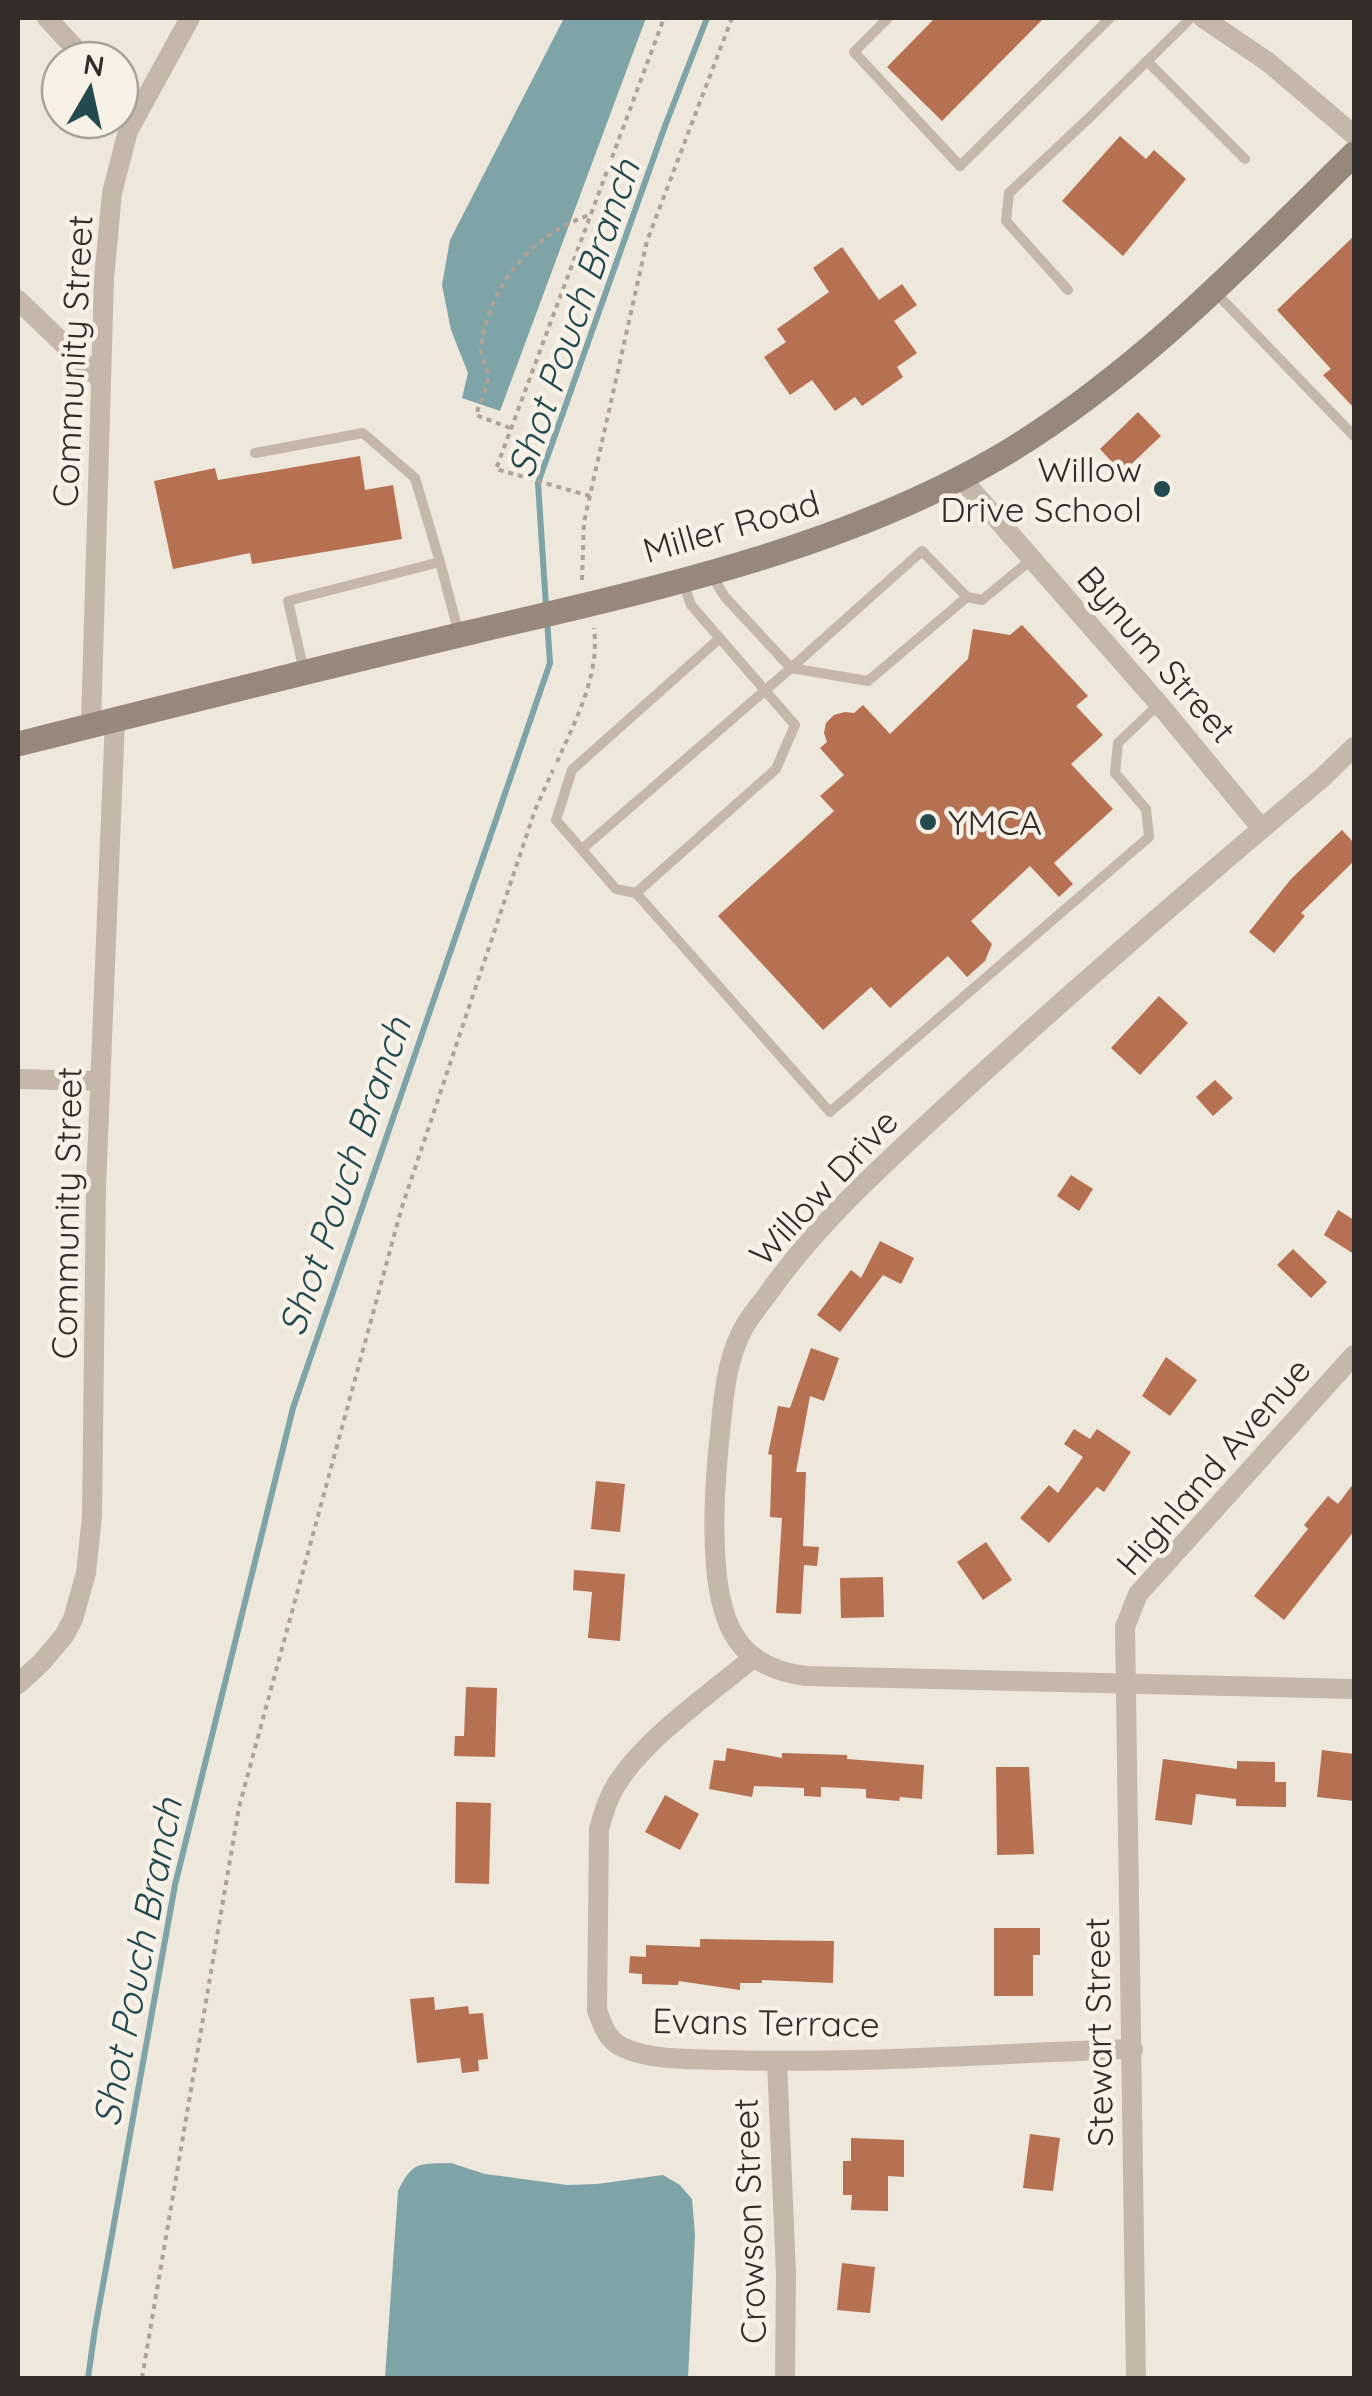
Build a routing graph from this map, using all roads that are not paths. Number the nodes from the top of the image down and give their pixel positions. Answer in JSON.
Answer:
{"nodes":[{"id":1,"x":47,"y":18,"type":"edge"},
{"id":2,"x":190,"y":18,"type":"edge"},
{"id":3,"x":888,"y":18,"type":"edge"},
{"id":4,"x":1090,"y":18,"type":"edge"},
{"id":5,"x":1110,"y":18,"type":"edge"},
{"id":6,"x":1191,"y":18,"type":"edge"},
{"id":7,"x":1203,"y":18,"type":"edge"},
{"id":8,"x":1100,"y":28,"type":"junction"},
{"id":9,"x":67,"y":40,"type":"edge"},
{"id":10,"x":1147,"y":62,"type":"junction"},
{"id":11,"x":140,"y":110,"type":"edge"},
{"id":12,"x":1354,"y":134,"type":"edge"},
{"id":13,"x":125,"y":140,"type":"edge"},
{"id":14,"x":1354,"y":154,"type":"edge"},
{"id":15,"x":1245,"y":159,"type":"dead end"},
{"id":16,"x":1068,"y":290,"type":"dead end"},
{"id":17,"x":1214,"y":291,"type":"junction"},
{"id":18,"x":18,"y":300,"type":"edge"},
{"id":19,"x":101,"y":380,"type":"junction"},
{"id":20,"x":1354,"y":436,"type":"edge"},
{"id":21,"x":255,"y":453,"type":"dead end"},
{"id":22,"x":960,"y":478,"type":"junction"},
{"id":23,"x":1032,"y":559,"type":"junction"},
{"id":24,"x":440,"y":562,"type":"junction"},
{"id":25,"x":710,"y":572,"type":"junction"},
{"id":26,"x":682,"y":579,"type":"junction"},
{"id":27,"x":966,"y":597,"type":"junction"},
{"id":28,"x":459,"y":635,"type":"junction"},
{"id":29,"x":720,"y":638,"type":"junction"},
{"id":30,"x":791,"y":668,"type":"junction"},
{"id":31,"x":304,"y":672,"type":"junction"},
{"id":32,"x":765,"y":690,"type":"junction"},
{"id":33,"x":1159,"y":704,"type":"junction"},
{"id":34,"x":103,"y":722,"type":"junction"},
{"id":35,"x":18,"y":744,"type":"edge"},
{"id":36,"x":1354,"y":747,"type":"edge"},
{"id":37,"x":1262,"y":829,"type":"junction"},
{"id":38,"x":582,"y":848,"type":"junction"},
{"id":39,"x":636,"y":893,"type":"junction"},
{"id":40,"x":18,"y":1078,"type":"edge"},
{"id":41,"x":100,"y":1081,"type":"junction"},
{"id":42,"x":1354,"y":1355,"type":"edge"},
{"id":43,"x":753,"y":1658,"type":"junction"},
{"id":44,"x":18,"y":1684,"type":"edge"},
{"id":45,"x":1124,"y":1684,"type":"junction"},
{"id":46,"x":1354,"y":1689,"type":"edge"},
{"id":47,"x":1132,"y":2049,"type":"junction"},
{"id":48,"x":777,"y":2061,"type":"junction"},
{"id":49,"x":785,"y":2378,"type":"edge"},
{"id":50,"x":1136,"y":2378,"type":"edge"}],
"edges":[{"from":1,"to":9,"type":"street"},
{"from":2,"to":11,"type":"street","name":"Community Street"},
{"from":3,"to":8,"type":"lane"},
{"from":4,"to":8,"type":"lane"},
{"from":5,"to":8,"type":"lane"},
{"from":6,"to":10,"type":"lane"},
{"from":7,"to":12,"type":"street"},
{"from":10,"to":15,"type":"lane"},
{"from":10,"to":16,"type":"lane"},
{"from":13,"to":19,"type":"street","name":"Community Street"},
{"from":14,"to":17,"type":"main road","name":"Miller Road"},
{"from":17,"to":20,"type":"lane"},
{"from":17,"to":22,"type":"main road","name":"Miller Road"},
{"from":18,"to":19,"type":"street"},
{"from":19,"to":34,"type":"street","name":"Community Street"},
{"from":21,"to":24,"type":"lane"},
{"from":22,"to":23,"type":"street","name":"Bynum Street"},
{"from":22,"to":25,"type":"main road","name":"Miller Road"},
{"from":23,"to":27,"type":"lane"},
{"from":23,"to":33,"type":"street","name":"Bynum Street"},
{"from":24,"to":28,"type":"lane"},
{"from":24,"to":31,"type":"lane"},
{"from":25,"to":26,"type":"main road","name":"Miller Road"},
{"from":25,"to":30,"type":"lane"},
{"from":26,"to":28,"type":"main road","name":"Miller Road"},
{"from":26,"to":29,"type":"lane"},
{"from":27,"to":30,"type":"lane"},
{"from":27,"to":30,"type":"lane"},
{"from":28,"to":31,"type":"main road","name":"Miller Road"},
{"from":29,"to":32,"type":"lane"},
{"from":29,"to":38,"type":"lane"},
{"from":30,"to":32,"type":"lane"},
{"from":31,"to":34,"type":"main road","name":"Miller Road"},
{"from":32,"to":38,"type":"lane"},
{"from":32,"to":39,"type":"lane"},
{"from":33,"to":37,"type":"street","name":"Bynum Street"},
{"from":33,"to":39,"type":"lane"},
{"from":34,"to":35,"type":"main road","name":"Miller Road"},
{"from":34,"to":41,"type":"street","name":"Community Street"},
{"from":36,"to":37,"type":"street","name":"Willow Drive"},
{"from":37,"to":43,"type":"street","name":"Willow Drive"},
{"from":38,"to":39,"type":"lane"},
{"from":40,"to":41,"type":"street"},
{"from":41,"to":44,"type":"street","name":"Community Street"},
{"from":42,"to":45,"type":"street","name":"Highland Avenue"},
{"from":43,"to":45,"type":"street"},
{"from":43,"to":48,"type":"street","name":"Evans Terrace"},
{"from":45,"to":46,"type":"street"},
{"from":45,"to":47,"type":"street","name":"Stewart Street"},
{"from":47,"to":48,"type":"street","name":"Evans Terrace"},
{"from":47,"to":50,"type":"street","name":"Stewart Street"},
{"from":48,"to":49,"type":"street","name":"Crowson Street"}]}
